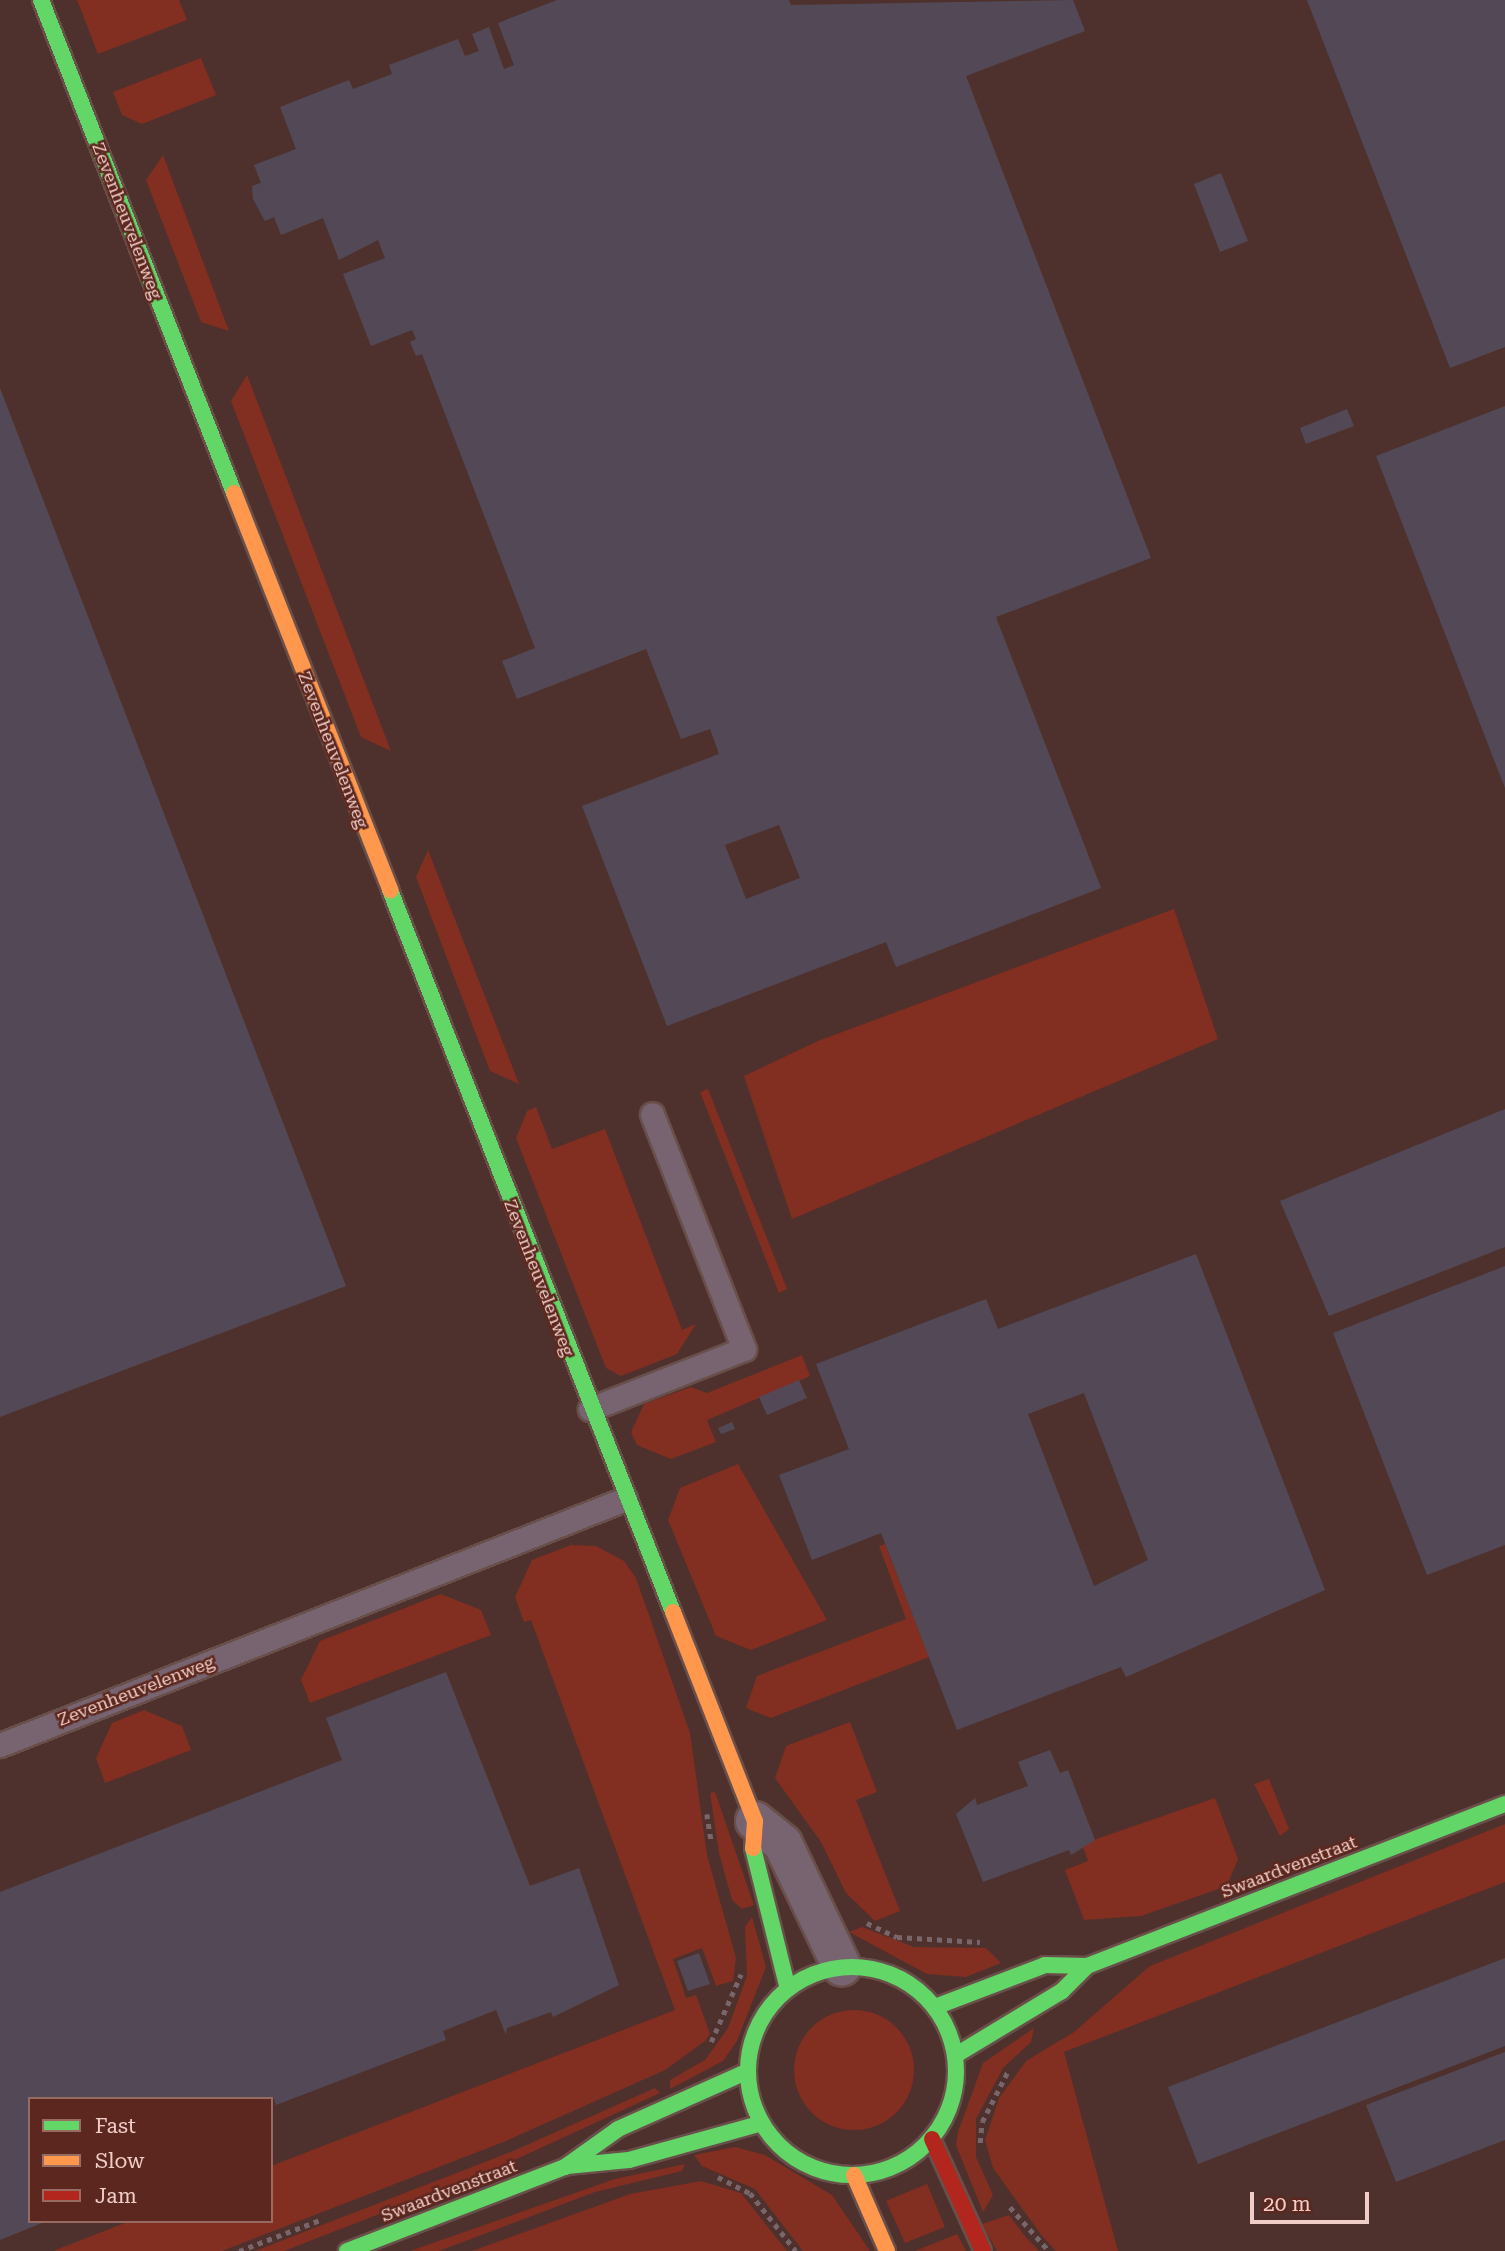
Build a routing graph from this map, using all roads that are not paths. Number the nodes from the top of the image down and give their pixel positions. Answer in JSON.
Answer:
{"nodes":[{"id":1,"x":41,"y":0,"type":"edge"},
{"id":2,"x":652,"y":1114,"type":"dead end"},
{"id":3,"x":590,"y":1409,"type":"junction"},
{"id":4,"x":625,"y":1499,"type":"junction"},
{"id":5,"x":0,"y":1745,"type":"edge"},
{"id":6,"x":1505,"y":1804,"type":"edge"},
{"id":7,"x":755,"y":1821,"type":"junction"},
{"id":8,"x":1087,"y":1966,"type":"junction"},
{"id":9,"x":842,"y":1967,"type":"junction"},
{"id":10,"x":788,"y":1989,"type":"junction"},
{"id":11,"x":935,"y":2007,"type":"junction"},
{"id":12,"x":956,"y":2055,"type":"junction"},
{"id":13,"x":748,"y":2071,"type":"junction"},
{"id":14,"x":762,"y":2123,"type":"junction"},
{"id":15,"x":932,"y":2139,"type":"junction"},
{"id":16,"x":565,"y":2166,"type":"junction"},
{"id":17,"x":854,"y":2175,"type":"junction"},
{"id":18,"x":347,"y":2251,"type":"edge"},
{"id":19,"x":887,"y":2251,"type":"edge"},
{"id":20,"x":983,"y":2251,"type":"edge"}],
"edges":[{"from":1,"to":3,"type":"street","name":"Zevenheuvelenweg"},
{"from":2,"to":3,"type":"lane"},
{"from":3,"to":4,"type":"street","name":"Zevenheuvelenweg"},
{"from":4,"to":5,"type":"lane","name":"Zevenheuvelenweg"},
{"from":4,"to":7,"type":"street","name":"Zevenheuvelenweg"},
{"from":6,"to":8,"type":"street","name":"Swaardvenstraat"},
{"from":7,"to":9,"type":"street","name":"Zevenheuvelenweg"},
{"from":7,"to":10,"type":"street","name":"Zevenheuvelenweg"},
{"from":8,"to":11,"type":"street","name":"Swaardvenstraat"},
{"from":8,"to":12,"type":"street","name":"Swaardvenstraat"},
{"from":9,"to":10,"type":"street"},
{"from":9,"to":11,"type":"street"},
{"from":10,"to":13,"type":"street"},
{"from":11,"to":12,"type":"street"},
{"from":12,"to":15,"type":"street"},
{"from":13,"to":14,"type":"street"},
{"from":13,"to":16,"type":"street","name":"Swaardvenstraat"},
{"from":14,"to":16,"type":"street","name":"Swaardvenstraat"},
{"from":14,"to":17,"type":"street"},
{"from":15,"to":17,"type":"street"},
{"from":15,"to":20,"type":"street"},
{"from":16,"to":18,"type":"street","name":"Swaardvenstraat"},
{"from":17,"to":19,"type":"street"}]}
